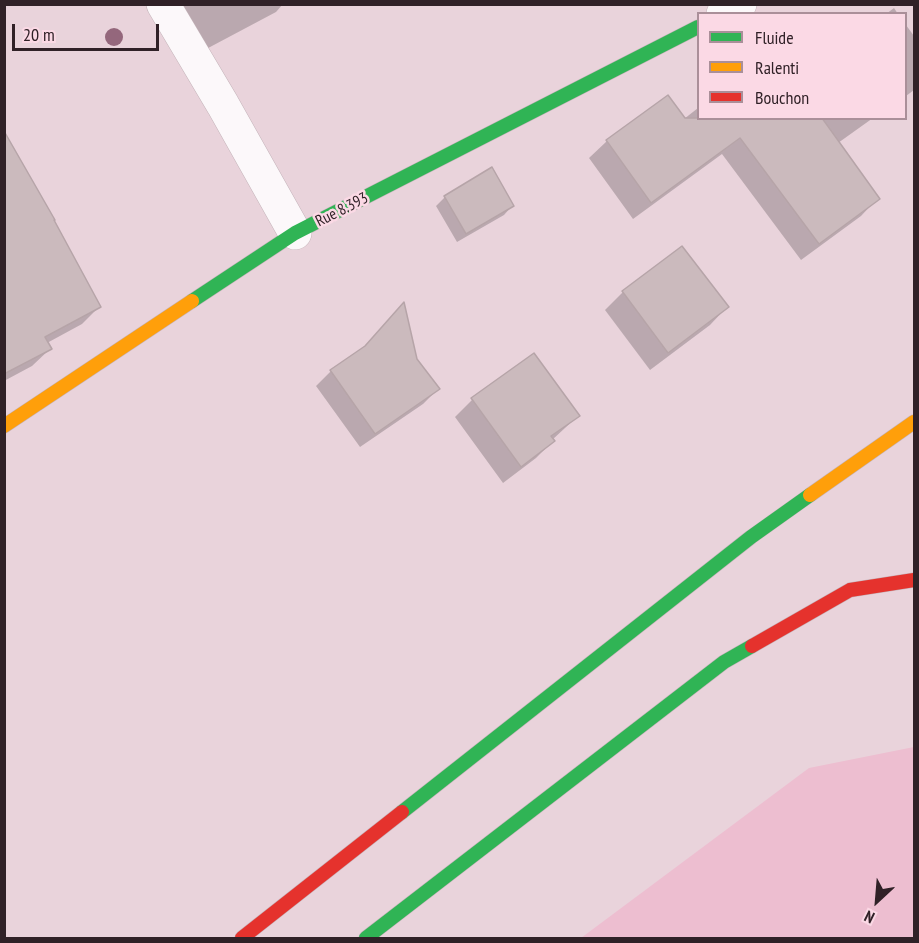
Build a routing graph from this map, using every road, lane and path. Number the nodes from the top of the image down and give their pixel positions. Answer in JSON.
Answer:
{"nodes":[{"id":1,"x":163,"y":4,"type":"edge"},
{"id":2,"x":740,"y":4,"type":"edge"},
{"id":3,"x":726,"y":12,"type":"edge"},
{"id":4,"x":697,"y":28,"type":"edge"},
{"id":5,"x":295,"y":233,"type":"junction"},
{"id":6,"x":915,"y":422,"type":"edge"},
{"id":7,"x":4,"y":426,"type":"edge"},
{"id":8,"x":915,"y":580,"type":"edge"},
{"id":9,"x":242,"y":939,"type":"edge"},
{"id":10,"x":366,"y":939,"type":"edge"}],
"edges":[{"from":1,"to":5,"type":"street"},
{"from":2,"to":3,"type":"street"},
{"from":4,"to":5,"type":"main road","name":"Rue 8.393"},
{"from":5,"to":7,"type":"main road","name":"Rue 8.393"},
{"from":6,"to":9,"type":"main road"},
{"from":8,"to":10,"type":"main road"}]}
